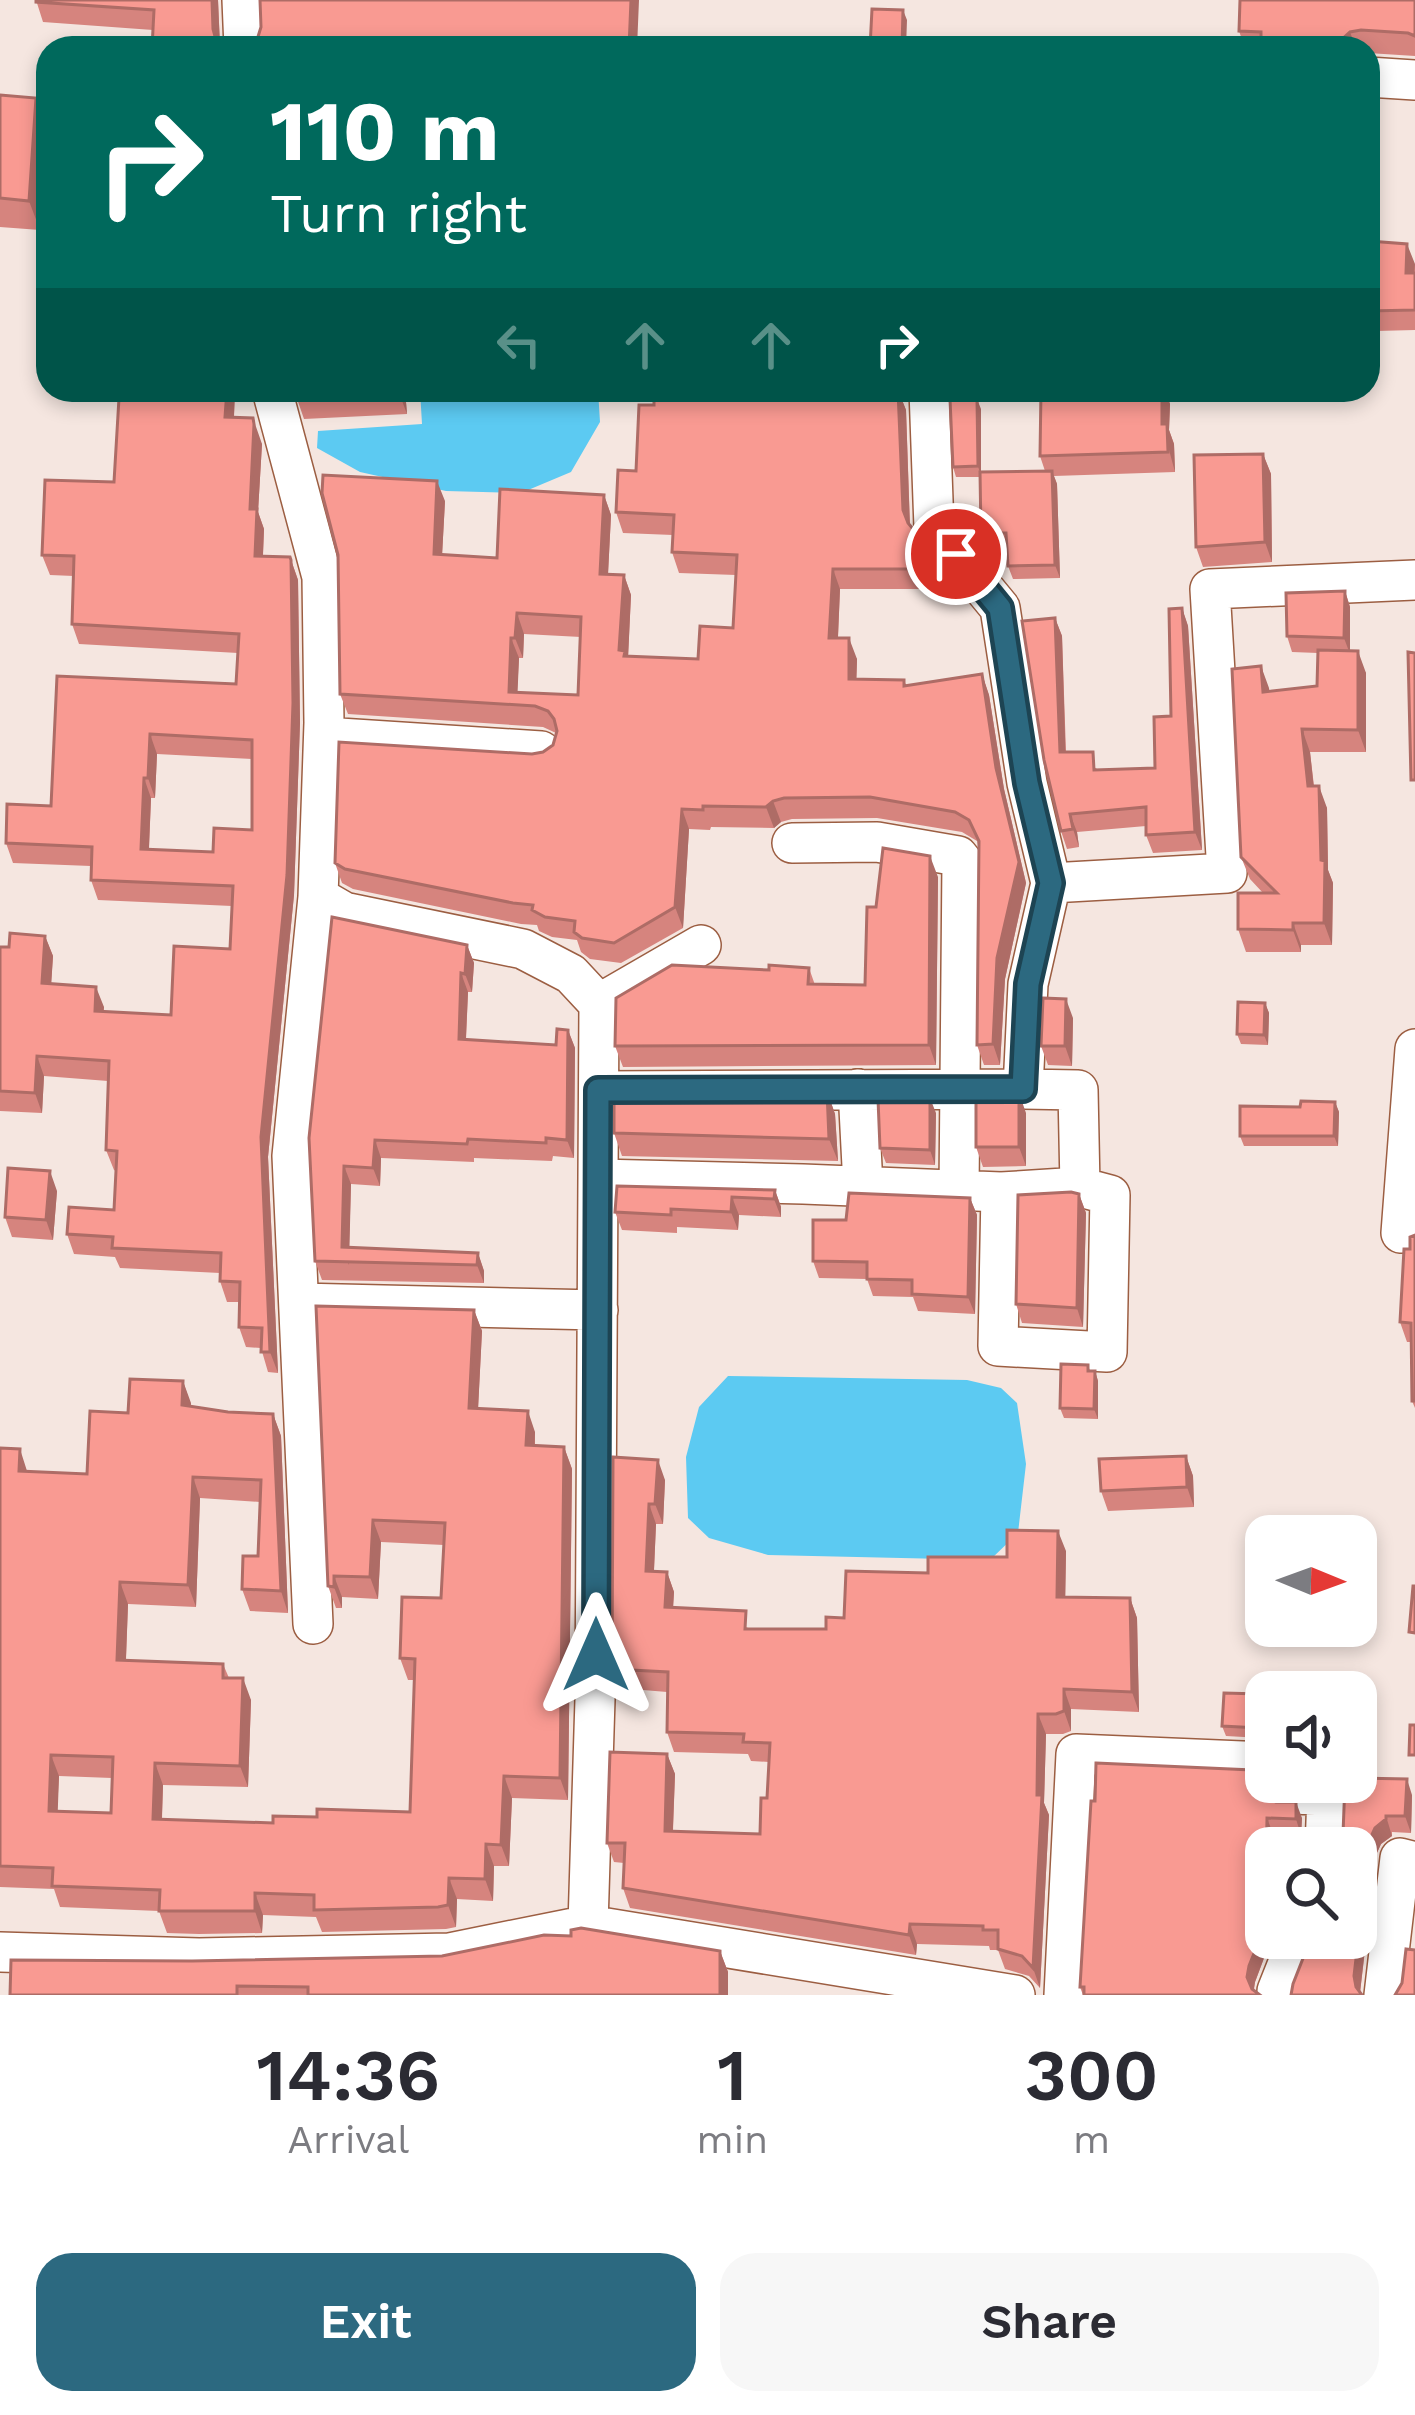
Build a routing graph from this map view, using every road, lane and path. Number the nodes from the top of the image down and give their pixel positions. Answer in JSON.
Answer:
{"nodes":[{"id":1,"x":242,"y":0,"type":"edge"},
{"id":2,"x":244,"y":36,"type":"edge"},
{"id":3,"x":1380,"y":78,"type":"edge"},
{"id":4,"x":1415,"y":80,"type":"edge"},
{"id":5,"x":275,"y":402,"type":"edge"},
{"id":6,"x":929,"y":402,"type":"edge"},
{"id":7,"x":1415,"y":580,"type":"edge"},
{"id":8,"x":324,"y":737,"type":"junction"},
{"id":9,"x":542,"y":751,"type":"edge"},
{"id":10,"x":792,"y":843,"type":"dead end"},
{"id":11,"x":1051,"y":883,"type":"junction"},
{"id":12,"x":318,"y":897,"type":"junction"},
{"id":13,"x":701,"y":945,"type":"dead end"},
{"id":14,"x":599,"y":1004,"type":"junction"},
{"id":15,"x":1415,"y":1049,"type":"edge"},
{"id":16,"x":858,"y":1089,"type":"junction"},
{"id":17,"x":958,"y":1089,"type":"junction"},
{"id":18,"x":1023,"y":1089,"type":"junction"},
{"id":19,"x":598,"y":1090,"type":"junction"},
{"id":20,"x":598,"y":1179,"type":"junction"},
{"id":21,"x":863,"y":1186,"type":"junction"},
{"id":22,"x":1080,"y":1187,"type":"junction"},
{"id":23,"x":959,"y":1191,"type":"junction"},
{"id":24,"x":1001,"y":1192,"type":"junction"},
{"id":25,"x":1415,"y":1233,"type":"edge"},
{"id":26,"x":299,"y":1303,"type":"junction"},
{"id":27,"x":598,"y":1310,"type":"junction"},
{"id":28,"x":314,"y":1624,"type":"dead end"},
{"id":29,"x":1245,"y":1761,"type":"edge"},
{"id":30,"x":1415,"y":1862,"type":"edge"},
{"id":31,"x":588,"y":1925,"type":"junction"},
{"id":32,"x":0,"y":1952,"type":"edge"},
{"id":33,"x":1290,"y":1959,"type":"edge"},
{"id":34,"x":1277,"y":1991,"type":"dead end"},
{"id":35,"x":1015,"y":1995,"type":"edge"},
{"id":36,"x":1064,"y":1995,"type":"edge"},
{"id":37,"x":1384,"y":1995,"type":"edge"}],
"edges":[{"from":1,"to":2,"type":"street"},
{"from":3,"to":4,"type":"street"},
{"from":5,"to":8,"type":"street"},
{"from":6,"to":11,"type":"street"},
{"from":7,"to":11,"type":"street"},
{"from":8,"to":9,"type":"street"},
{"from":8,"to":12,"type":"street"},
{"from":10,"to":17,"type":"street"},
{"from":11,"to":18,"type":"street"},
{"from":12,"to":14,"type":"street"},
{"from":12,"to":26,"type":"street"},
{"from":13,"to":14,"type":"street"},
{"from":14,"to":19,"type":"street"},
{"from":15,"to":25,"type":"street"},
{"from":16,"to":17,"type":"street"},
{"from":16,"to":19,"type":"street"},
{"from":16,"to":21,"type":"street"},
{"from":17,"to":18,"type":"street"},
{"from":17,"to":23,"type":"street"},
{"from":18,"to":22,"type":"street"},
{"from":19,"to":20,"type":"street"},
{"from":20,"to":21,"type":"street"},
{"from":20,"to":27,"type":"street"},
{"from":21,"to":23,"type":"street"},
{"from":22,"to":24,"type":"street"},
{"from":22,"to":24,"type":"street"},
{"from":23,"to":24,"type":"street"},
{"from":26,"to":27,"type":"street"},
{"from":26,"to":28,"type":"street"},
{"from":27,"to":31,"type":"street"},
{"from":29,"to":36,"type":"street"},
{"from":30,"to":37,"type":"street"},
{"from":31,"to":32,"type":"street"},
{"from":31,"to":35,"type":"street"},
{"from":33,"to":34,"type":"street"}]}
